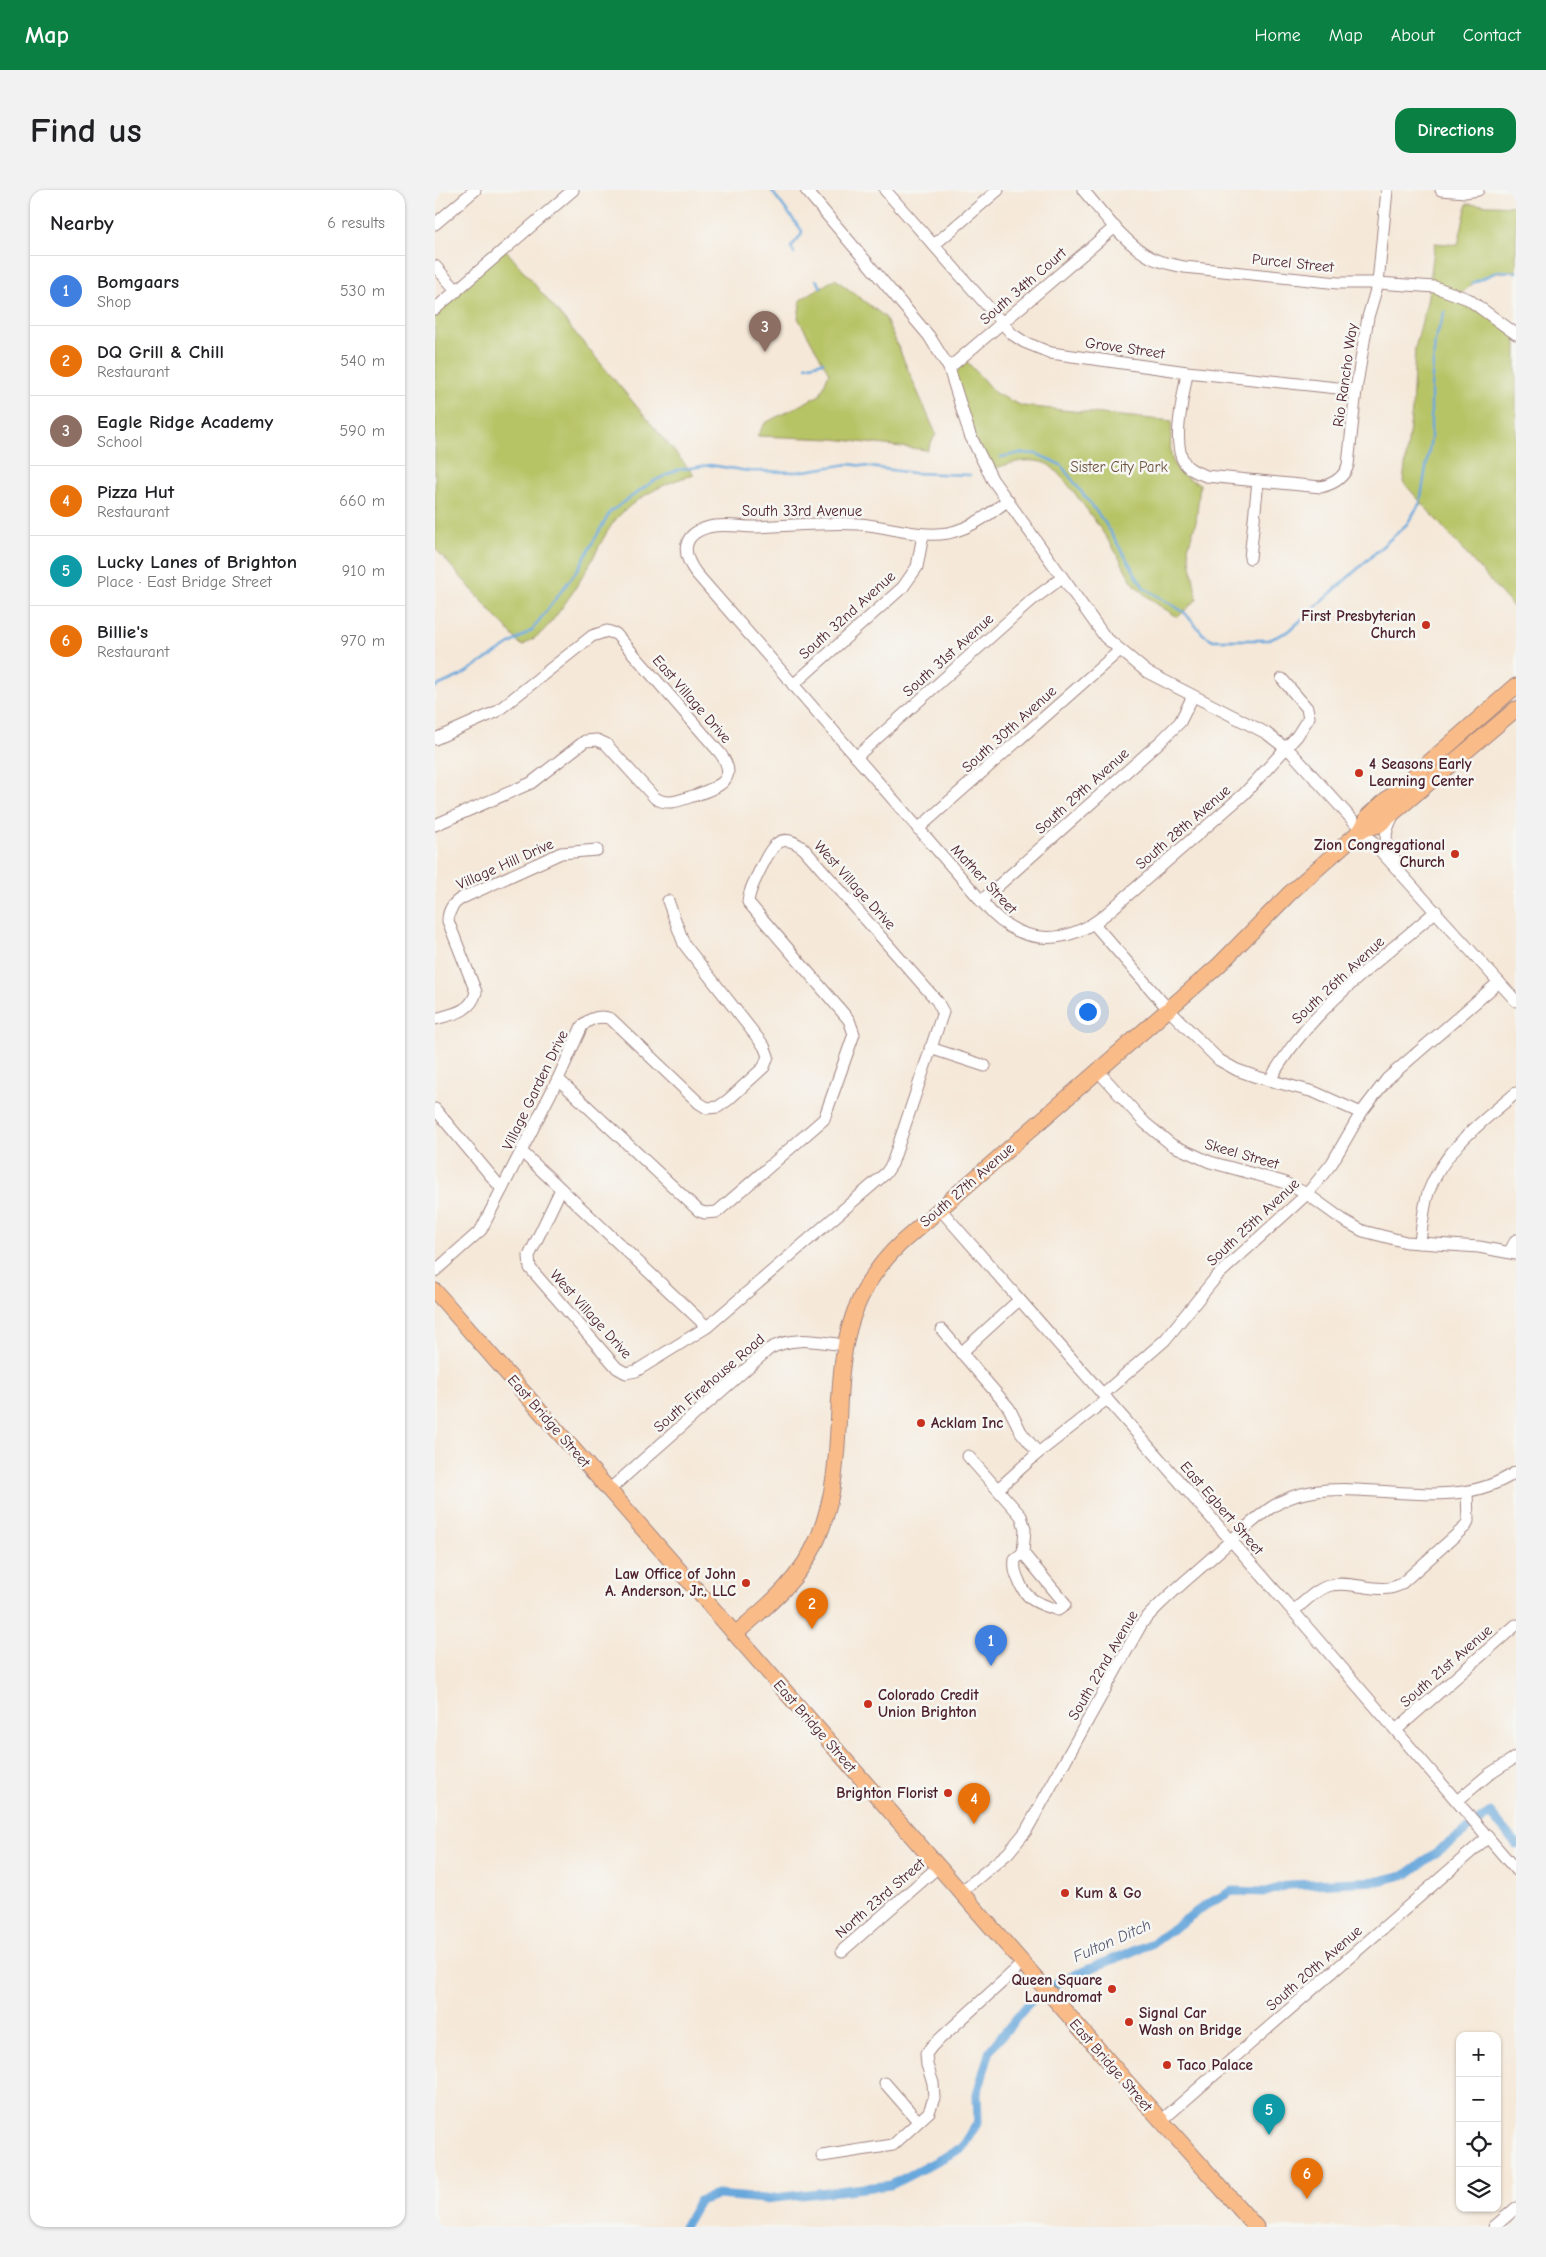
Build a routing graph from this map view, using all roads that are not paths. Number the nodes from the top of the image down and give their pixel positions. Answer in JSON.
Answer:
{"nodes":[{"id":1,"x":475,"y":190,"type":"edge"},
{"id":2,"x":573,"y":190,"type":"edge"},
{"id":3,"x":806,"y":190,"type":"edge"},
{"id":4,"x":885,"y":190,"type":"edge"},
{"id":5,"x":998,"y":190,"type":"edge"},
{"id":6,"x":1083,"y":190,"type":"edge"},
{"id":7,"x":1387,"y":190,"type":"edge"},
{"id":8,"x":1441,"y":190,"type":"edge"},
{"id":9,"x":1479,"y":190,"type":"edge"},
{"id":10,"x":435,"y":224,"type":"edge"},
{"id":11,"x":1115,"y":227,"type":"junction"},
{"id":12,"x":935,"y":245,"type":"junction"},
{"id":13,"x":435,"y":266,"type":"edge"},
{"id":14,"x":1379,"y":283,"type":"junction"},
{"id":15,"x":457,"y":291,"type":"junction"},
{"id":16,"x":435,"y":309,"type":"edge"},
{"id":17,"x":1002,"y":324,"type":"junction"},
{"id":18,"x":1516,"y":334,"type":"edge"},
{"id":19,"x":949,"y":368,"type":"junction"},
{"id":20,"x":1187,"y":372,"type":"junction"},
{"id":21,"x":1356,"y":390,"type":"junction"},
{"id":22,"x":1258,"y":481,"type":"junction"},
{"id":23,"x":1008,"y":500,"type":"junction"},
{"id":24,"x":923,"y":535,"type":"junction"},
{"id":25,"x":686,"y":547,"type":"joint"},
{"id":26,"x":1250,"y":558,"type":"dead end"},
{"id":27,"x":1062,"y":578,"type":"junction"},
{"id":28,"x":1119,"y":651,"type":"junction"},
{"id":29,"x":1282,"y":679,"type":"dead end"},
{"id":30,"x":793,"y":685,"type":"junction"},
{"id":31,"x":1516,"y":686,"type":"edge"},
{"id":32,"x":1193,"y":696,"type":"junction"},
{"id":33,"x":1516,"y":709,"type":"edge"},
{"id":34,"x":435,"y":739,"type":"edge"},
{"id":35,"x":1285,"y":746,"type":"junction"},
{"id":36,"x":856,"y":757,"type":"junction"},
{"id":37,"x":1397,"y":810,"type":"junction"},
{"id":38,"x":435,"y":825,"type":"edge"},
{"id":39,"x":918,"y":829,"type":"junction"},
{"id":40,"x":1361,"y":830,"type":"junction"},
{"id":41,"x":597,"y":850,"type":"dead end"},
{"id":42,"x":1404,"y":876,"type":"junction"},
{"id":43,"x":668,"y":901,"type":"dead end"},
{"id":44,"x":981,"y":901,"type":"junction"},
{"id":45,"x":1436,"y":911,"type":"junction"},
{"id":46,"x":1094,"y":924,"type":"junction"},
{"id":47,"x":1499,"y":982,"type":"junction"},
{"id":48,"x":1516,"y":1001,"type":"edge"},
{"id":49,"x":1168,"y":1009,"type":"junction"},
{"id":50,"x":435,"y":1020,"type":"edge"},
{"id":51,"x":930,"y":1048,"type":"junction"},
{"id":52,"x":985,"y":1066,"type":"dead end"},
{"id":53,"x":1098,"y":1071,"type":"junction"},
{"id":54,"x":558,"y":1079,"type":"junction"},
{"id":55,"x":1271,"y":1080,"type":"junction"},
{"id":56,"x":1516,"y":1093,"type":"edge"},
{"id":57,"x":435,"y":1109,"type":"edge"},
{"id":58,"x":1361,"y":1114,"type":"junction"},
{"id":59,"x":521,"y":1152,"type":"junction"},
{"id":60,"x":561,"y":1189,"type":"junction"},
{"id":61,"x":502,"y":1190,"type":"junction"},
{"id":62,"x":1307,"y":1194,"type":"junction"},
{"id":63,"x":940,"y":1209,"type":"junction"},
{"id":64,"x":1516,"y":1240,"type":"edge"},
{"id":65,"x":1420,"y":1243,"type":"junction"},
{"id":66,"x":1513,"y":1253,"type":"edge"},
{"id":67,"x":435,"y":1271,"type":"edge"},
{"id":68,"x":435,"y":1291,"type":"edge"},
{"id":69,"x":1019,"y":1300,"type":"junction"},
{"id":70,"x":707,"y":1327,"type":"junction"},
{"id":71,"x":942,"y":1330,"type":"dead end"},
{"id":72,"x":844,"y":1345,"type":"junction"},
{"id":73,"x":961,"y":1353,"type":"junction"},
{"id":74,"x":1105,"y":1397,"type":"junction"},
{"id":75,"x":1038,"y":1453,"type":"junction"},
{"id":76,"x":969,"y":1456,"type":"dead end"},
{"id":77,"x":1516,"y":1472,"type":"edge"},
{"id":78,"x":998,"y":1489,"type":"junction"},
{"id":79,"x":609,"y":1490,"type":"junction"},
{"id":80,"x":1467,"y":1492,"type":"junction"},
{"id":81,"x":1231,"y":1541,"type":"junction"},
{"id":82,"x":1023,"y":1553,"type":"junction"},
{"id":83,"x":1293,"y":1611,"type":"junction"},
{"id":84,"x":1516,"y":1626,"type":"edge"},
{"id":85,"x":735,"y":1634,"type":"junction"},
{"id":86,"x":1396,"y":1730,"type":"junction"},
{"id":87,"x":1516,"y":1756,"type":"edge"},
{"id":88,"x":1457,"y":1801,"type":"junction"},
{"id":89,"x":1488,"y":1838,"type":"junction"},
{"id":90,"x":938,"y":1866,"type":"junction"},
{"id":91,"x":1516,"y":1870,"type":"edge"},
{"id":92,"x":961,"y":1892,"type":"junction"},
{"id":93,"x":842,"y":1951,"type":"dead end"},
{"id":94,"x":1023,"y":1963,"type":"junction"},
{"id":95,"x":885,"y":2083,"type":"dead end"},
{"id":96,"x":919,"y":2121,"type":"junction"},
{"id":97,"x":1161,"y":2121,"type":"junction"},
{"id":98,"x":822,"y":2156,"type":"dead end"},
{"id":99,"x":1516,"y":2208,"type":"edge"},
{"id":100,"x":1256,"y":2227,"type":"edge"},
{"id":101,"x":1494,"y":2227,"type":"edge"}],
"edges":[{"from":1,"to":10,"type":"street"},
{"from":2,"to":15,"type":"street"},
{"from":3,"to":19,"type":"street"},
{"from":4,"to":12,"type":"street","name":"Grove Street"},
{"from":5,"to":12,"type":"street"},
{"from":6,"to":11,"type":"street","name":"Purcel Street"},
{"from":7,"to":14,"type":"street","name":"Rio Rancho Way"},
{"from":8,"to":9,"type":"street"},
{"from":11,"to":14,"type":"street","name":"Purcel Street"},
{"from":11,"to":17,"type":"street","name":"South 34th Court"},
{"from":12,"to":17,"type":"street","name":"Grove Street"},
{"from":13,"to":15,"type":"street"},
{"from":14,"to":18,"type":"street","name":"Purcel Street"},
{"from":14,"to":21,"type":"street","name":"Rio Rancho Way"},
{"from":15,"to":16,"type":"street"},
{"from":17,"to":19,"type":"street","name":"South 34th Court"},
{"from":17,"to":20,"type":"street","name":"Grove Street"},
{"from":19,"to":23,"type":"street"},
{"from":20,"to":21,"type":"street","name":"Grove Street"},
{"from":20,"to":22,"type":"street","name":"Rio Rancho Way"},
{"from":21,"to":22,"type":"street","name":"Rio Rancho Way"},
{"from":22,"to":26,"type":"street"},
{"from":23,"to":24,"type":"street","name":"South 33rd Avenue"},
{"from":23,"to":27,"type":"street"},
{"from":24,"to":25,"type":"street","name":"South 33rd Avenue"},
{"from":24,"to":30,"type":"street","name":"South 32nd Avenue"},
{"from":25,"to":30,"type":"street","name":"Mather Street"},
{"from":27,"to":28,"type":"street"},
{"from":27,"to":36,"type":"street","name":"South 31st Avenue"},
{"from":28,"to":32,"type":"street"},
{"from":28,"to":39,"type":"street","name":"South 30th Avenue"},
{"from":29,"to":35,"type":"street","name":"South 28th Avenue"},
{"from":30,"to":36,"type":"street","name":"Mather Street"},
{"from":31,"to":40,"type":"main road","name":"South 27th Avenue"},
{"from":32,"to":35,"type":"street"},
{"from":32,"to":44,"type":"street","name":"South 29th Avenue"},
{"from":33,"to":37,"type":"main road","name":"South 27th Avenue"},
{"from":34,"to":38,"type":"street","name":"East Village Drive"},
{"from":35,"to":40,"type":"street"},
{"from":35,"to":46,"type":"street","name":"South 28th Avenue"},
{"from":36,"to":39,"type":"street","name":"Mather Street"},
{"from":37,"to":40,"type":"main road","name":"South 27th Avenue"},
{"from":37,"to":42,"type":"street"},
{"from":39,"to":44,"type":"street","name":"Mather Street"},
{"from":40,"to":42,"type":"street"},
{"from":40,"to":49,"type":"main road","name":"South 27th Avenue"},
{"from":41,"to":50,"type":"street","name":"Village Hill Drive"},
{"from":42,"to":45,"type":"street"},
{"from":43,"to":54,"type":"street","name":"Village Garden Drive"},
{"from":44,"to":46,"type":"street","name":"Mather Street"},
{"from":45,"to":47,"type":"street"},
{"from":45,"to":55,"type":"street","name":"South 26th Avenue"},
{"from":46,"to":49,"type":"street"},
{"from":47,"to":48,"type":"street"},
{"from":47,"to":58,"type":"street","name":"South 25th Avenue"},
{"from":49,"to":53,"type":"main road","name":"South 27th Avenue"},
{"from":49,"to":55,"type":"street"},
{"from":51,"to":52,"type":"street"},
{"from":51,"to":54,"type":"street","name":"West Village Drive"},
{"from":51,"to":70,"type":"street","name":"West Village Drive"},
{"from":53,"to":62,"type":"street","name":"Skeel Street"},
{"from":53,"to":63,"type":"main road","name":"South 27th Avenue"},
{"from":54,"to":59,"type":"street","name":"Village Garden Drive"},
{"from":55,"to":58,"type":"street"},
{"from":56,"to":65,"type":"street"},
{"from":57,"to":61,"type":"street"},
{"from":58,"to":62,"type":"street","name":"South 25th Avenue"},
{"from":59,"to":60,"type":"street"},
{"from":59,"to":61,"type":"street","name":"Village Garden Drive"},
{"from":60,"to":70,"type":"street"},
{"from":60,"to":70,"type":"street","name":"West Village Drive"},
{"from":61,"to":67,"type":"street","name":"Village Garden Drive"},
{"from":62,"to":65,"type":"street","name":"Skeel Street"},
{"from":62,"to":74,"type":"street","name":"South 25th Avenue"},
{"from":63,"to":69,"type":"street","name":"East Egbert Street"},
{"from":63,"to":72,"type":"main road","name":"South 27th Avenue"},
{"from":64,"to":66,"type":"street"},
{"from":65,"to":66,"type":"street","name":"Skeel Street"},
{"from":68,"to":79,"type":"main road","name":"East Bridge Street"},
{"from":69,"to":73,"type":"street"},
{"from":69,"to":74,"type":"street","name":"East Egbert Street"},
{"from":71,"to":73,"type":"street"},
{"from":72,"to":79,"type":"street","name":"South Firehouse Road"},
{"from":72,"to":85,"type":"main road","name":"South 27th Avenue"},
{"from":73,"to":75,"type":"street"},
{"from":74,"to":75,"type":"street","name":"South 25th Avenue"},
{"from":74,"to":81,"type":"street","name":"East Egbert Street"},
{"from":75,"to":78,"type":"street","name":"South 25th Avenue"},
{"from":76,"to":78,"type":"street"},
{"from":77,"to":80,"type":"street","name":"South 22nd Avenue"},
{"from":78,"to":82,"type":"street"},
{"from":79,"to":85,"type":"main road","name":"East Bridge Street"},
{"from":80,"to":81,"type":"street","name":"South 22nd Avenue"},
{"from":80,"to":83,"type":"street"},
{"from":81,"to":83,"type":"street","name":"East Egbert Street"},
{"from":81,"to":92,"type":"street","name":"South 22nd Avenue"},
{"from":82,"to":82,"type":"street"},
{"from":83,"to":86,"type":"street","name":"East Egbert Street"},
{"from":84,"to":86,"type":"street","name":"South 21st Avenue"},
{"from":85,"to":90,"type":"main road","name":"East Bridge Street"},
{"from":86,"to":88,"type":"street","name":"East Egbert Street"},
{"from":87,"to":88,"type":"street"},
{"from":88,"to":89,"type":"street","name":"East Egbert Street"},
{"from":89,"to":91,"type":"street","name":"East Egbert Street"},
{"from":89,"to":97,"type":"street","name":"South 20th Avenue"},
{"from":90,"to":92,"type":"main road","name":"East Bridge Street"},
{"from":90,"to":93,"type":"street","name":"North 23rd Street"},
{"from":92,"to":94,"type":"main road","name":"East Bridge Street"},
{"from":94,"to":96,"type":"street"},
{"from":94,"to":97,"type":"main road","name":"East Bridge Street"},
{"from":95,"to":96,"type":"street"},
{"from":96,"to":98,"type":"street"},
{"from":97,"to":100,"type":"main road","name":"East Bridge Street"},
{"from":99,"to":101,"type":"street"}]}
